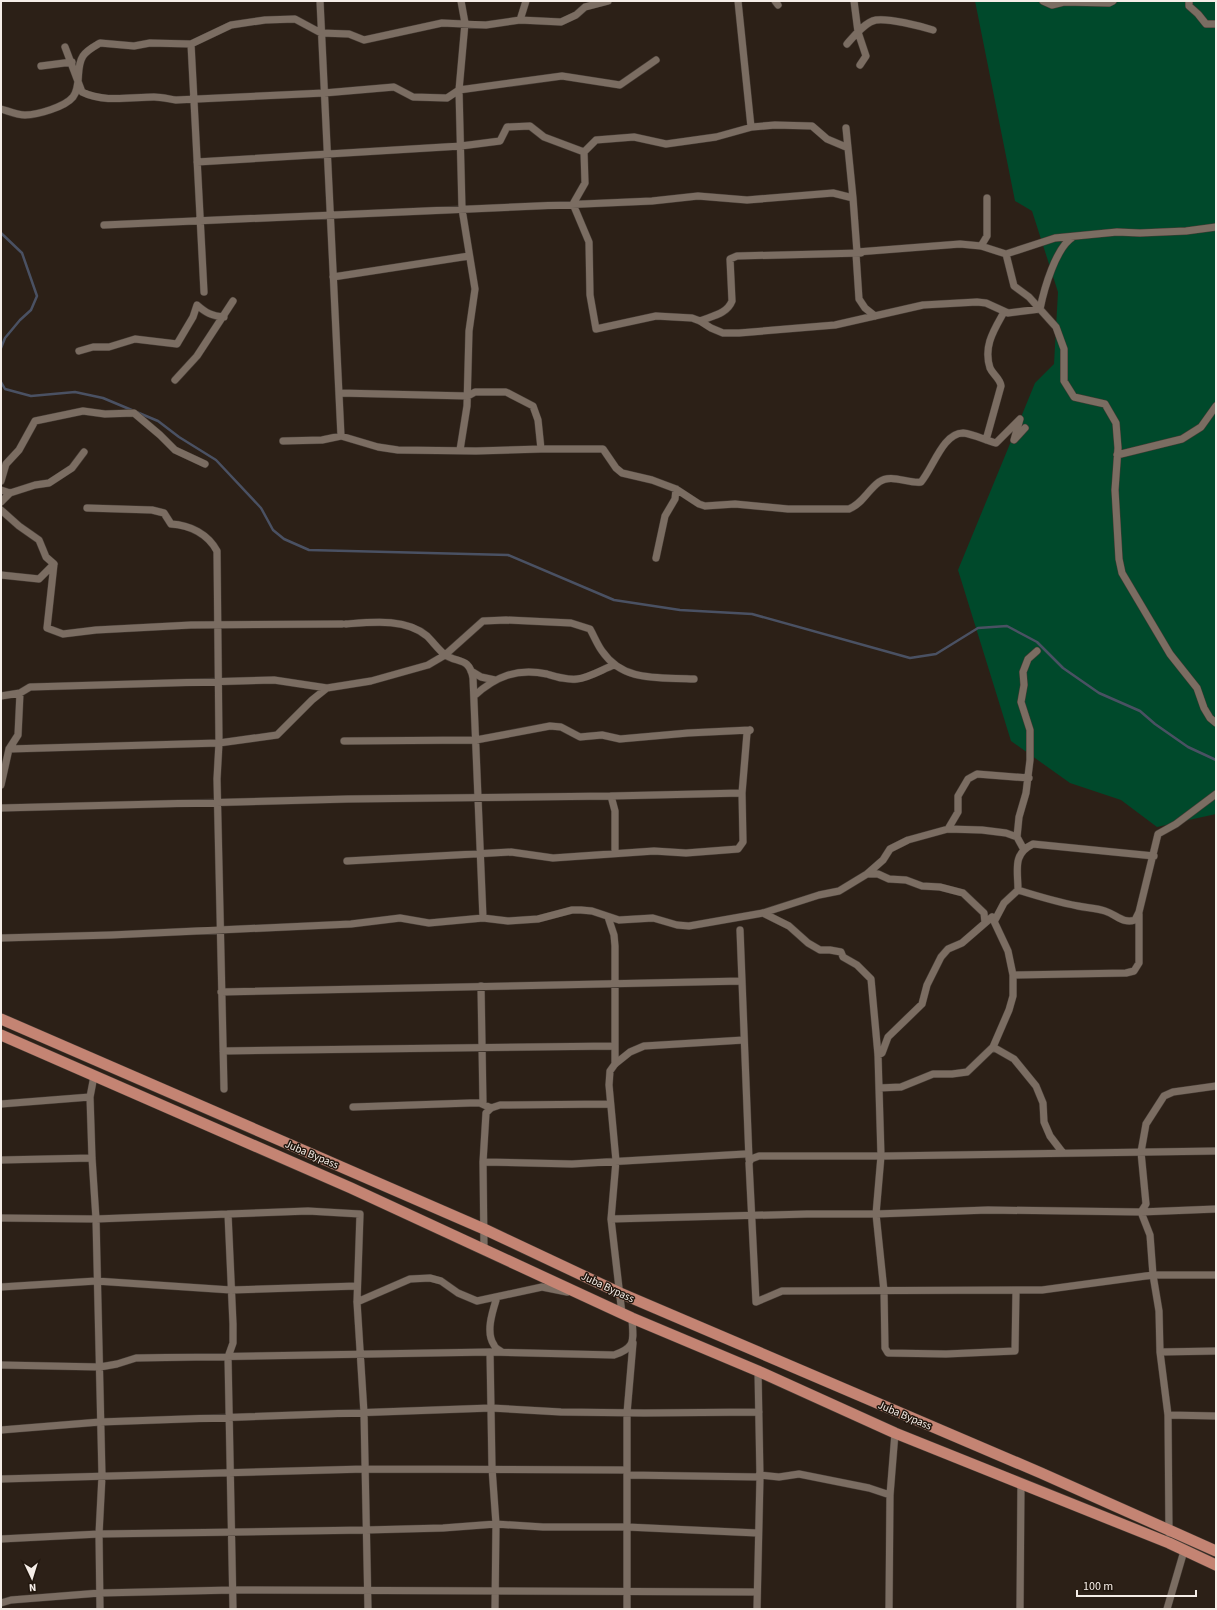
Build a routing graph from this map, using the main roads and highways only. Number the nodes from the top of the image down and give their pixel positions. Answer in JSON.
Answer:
{"nodes":[{"id":1,"x":1,"y":1019,"type":"edge"},
{"id":2,"x":1,"y":1035,"type":"edge"},
{"id":3,"x":1216,"y":1551,"type":"edge"},
{"id":4,"x":1216,"y":1565,"type":"edge"}],
"edges":[{"from":1,"to":3,"type":"main road","name":"Juba Bypass"},
{"from":2,"to":4,"type":"main road","name":"Juba Bypass"}]}
